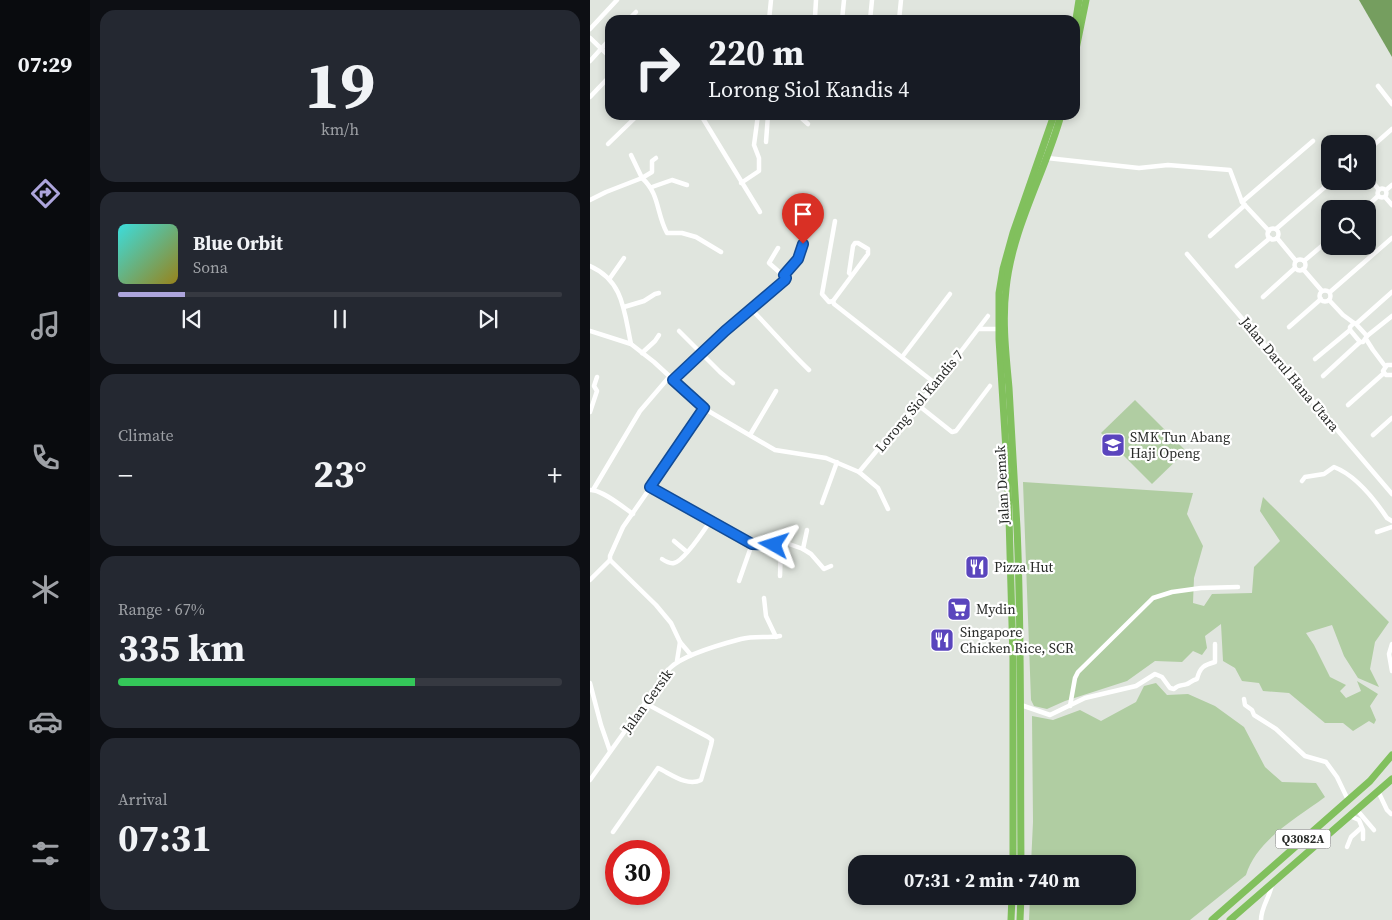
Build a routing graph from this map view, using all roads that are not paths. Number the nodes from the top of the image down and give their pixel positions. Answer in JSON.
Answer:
{"nodes":[{"id":1,"x":617,"y":0,"type":"edge"},
{"id":2,"x":770,"y":0,"type":"edge"},
{"id":3,"x":816,"y":0,"type":"edge"},
{"id":4,"x":844,"y":0,"type":"edge"},
{"id":5,"x":872,"y":0,"type":"edge"},
{"id":6,"x":901,"y":0,"type":"edge"},
{"id":7,"x":1079,"y":0,"type":"edge"},
{"id":8,"x":1086,"y":0,"type":"edge"},
{"id":9,"x":636,"y":12,"type":"dead end"},
{"id":10,"x":633,"y":15,"type":"edge"},
{"id":11,"x":769,"y":15,"type":"edge"},
{"id":12,"x":814,"y":15,"type":"edge"},
{"id":13,"x":842,"y":15,"type":"edge"},
{"id":14,"x":870,"y":15,"type":"edge"},
{"id":15,"x":900,"y":15,"type":"edge"},
{"id":16,"x":1077,"y":15,"type":"edge"},
{"id":17,"x":590,"y":29,"type":"edge"},
{"id":18,"x":1080,"y":29,"type":"edge"},
{"id":19,"x":590,"y":38,"type":"edge"},
{"id":20,"x":605,"y":45,"type":"edge"},
{"id":21,"x":602,"y":48,"type":"junction"},
{"id":22,"x":605,"y":51,"type":"edge"},
{"id":23,"x":590,"y":60,"type":"edge"},
{"id":24,"x":605,"y":81,"type":"edge"},
{"id":25,"x":1378,"y":86,"type":"dead end"},
{"id":26,"x":590,"y":97,"type":"edge"},
{"id":27,"x":1392,"y":104,"type":"edge"},
{"id":28,"x":633,"y":120,"type":"edge"},
{"id":29,"x":705,"y":120,"type":"edge"},
{"id":30,"x":757,"y":120,"type":"edge"},
{"id":31,"x":768,"y":120,"type":"edge"},
{"id":32,"x":804,"y":120,"type":"edge"},
{"id":33,"x":1052,"y":120,"type":"edge"},
{"id":34,"x":1059,"y":120,"type":"edge"},
{"id":35,"x":808,"y":124,"type":"dead end"},
{"id":36,"x":1392,"y":129,"type":"edge"},
{"id":37,"x":1312,"y":141,"type":"dead end"},
{"id":38,"x":766,"y":142,"type":"dead end"},
{"id":39,"x":1376,"y":143,"type":"edge"},
{"id":40,"x":608,"y":144,"type":"dead end"},
{"id":41,"x":631,"y":156,"type":"dead end"},
{"id":42,"x":656,"y":158,"type":"dead end"},
{"id":43,"x":1047,"y":158,"type":"junction"},
{"id":44,"x":642,"y":178,"type":"junction"},
{"id":45,"x":741,"y":183,"type":"junction"},
{"id":46,"x":687,"y":185,"type":"dead end"},
{"id":47,"x":1392,"y":185,"type":"edge"},
{"id":48,"x":1376,"y":186,"type":"edge"},
{"id":49,"x":652,"y":187,"type":"junction"},
{"id":50,"x":1322,"y":190,"type":"edge"},
{"id":51,"x":1379,"y":190,"type":"junction"},
{"id":52,"x":1386,"y":190,"type":"junction"},
{"id":53,"x":1378,"y":196,"type":"junction"},
{"id":54,"x":1385,"y":197,"type":"junction"},
{"id":55,"x":590,"y":200,"type":"edge"},
{"id":56,"x":1374,"y":200,"type":"edge"},
{"id":57,"x":1244,"y":203,"type":"junction"},
{"id":58,"x":1392,"y":205,"type":"edge"},
{"id":59,"x":760,"y":212,"type":"dead end"},
{"id":60,"x":835,"y":221,"type":"dead end"},
{"id":61,"x":1276,"y":229,"type":"junction"},
{"id":62,"x":1269,"y":231,"type":"junction"},
{"id":63,"x":1210,"y":236,"type":"dead end"},
{"id":64,"x":1270,"y":238,"type":"junction"},
{"id":65,"x":1277,"y":238,"type":"junction"},
{"id":66,"x":1392,"y":238,"type":"edge"},
{"id":67,"x":804,"y":241,"type":"dead end"},
{"id":68,"x":1321,"y":246,"type":"edge"},
{"id":69,"x":778,"y":248,"type":"dead end"},
{"id":70,"x":721,"y":252,"type":"dead end"},
{"id":71,"x":1187,"y":254,"type":"dead end"},
{"id":72,"x":624,"y":258,"type":"dead end"},
{"id":73,"x":1296,"y":261,"type":"junction"},
{"id":74,"x":1304,"y":261,"type":"junction"},
{"id":75,"x":590,"y":266,"type":"edge"},
{"id":76,"x":1237,"y":266,"type":"dead end"},
{"id":77,"x":1296,"y":268,"type":"junction"},
{"id":78,"x":1303,"y":269,"type":"junction"},
{"id":79,"x":784,"y":275,"type":"junction"},
{"id":80,"x":851,"y":275,"type":"junction"},
{"id":81,"x":610,"y":278,"type":"junction"},
{"id":82,"x":1322,"y":291,"type":"junction"},
{"id":83,"x":1330,"y":292,"type":"junction"},
{"id":84,"x":1392,"y":292,"type":"edge"},
{"id":85,"x":659,"y":294,"type":"dead end"},
{"id":86,"x":950,"y":294,"type":"dead end"},
{"id":87,"x":1263,"y":297,"type":"dead end"},
{"id":88,"x":1321,"y":299,"type":"junction"},
{"id":89,"x":1329,"y":300,"type":"junction"},
{"id":90,"x":833,"y":301,"type":"junction"},
{"id":91,"x":624,"y":307,"type":"junction"},
{"id":92,"x":751,"y":309,"type":"junction"},
{"id":93,"x":1343,"y":315,"type":"junction"},
{"id":94,"x":988,"y":316,"type":"dead end"},
{"id":95,"x":1392,"y":316,"type":"edge"},
{"id":96,"x":1355,"y":324,"type":"junction"},
{"id":97,"x":1289,"y":327,"type":"dead end"},
{"id":98,"x":999,"y":329,"type":"junction"},
{"id":99,"x":1350,"y":329,"type":"junction"},
{"id":100,"x":590,"y":330,"type":"edge"},
{"id":101,"x":979,"y":330,"type":"junction"},
{"id":102,"x":679,"y":331,"type":"dead end"},
{"id":103,"x":658,"y":334,"type":"dead end"},
{"id":104,"x":1364,"y":340,"type":"junction"},
{"id":105,"x":631,"y":344,"type":"junction"},
{"id":106,"x":642,"y":353,"type":"junction"},
{"id":107,"x":701,"y":354,"type":"junction"},
{"id":108,"x":902,"y":357,"type":"junction"},
{"id":109,"x":1315,"y":359,"type":"dead end"},
{"id":110,"x":1392,"y":365,"type":"edge"},
{"id":111,"x":1385,"y":366,"type":"junction"},
{"id":112,"x":809,"y":370,"type":"dead end"},
{"id":113,"x":1384,"y":373,"type":"junction"},
{"id":114,"x":1392,"y":375,"type":"edge"},
{"id":115,"x":1324,"y":376,"type":"dead end"},
{"id":116,"x":598,"y":377,"type":"dead end"},
{"id":117,"x":672,"y":378,"type":"junction"},
{"id":118,"x":733,"y":383,"type":"dead end"},
{"id":119,"x":936,"y":384,"type":"junction"},
{"id":120,"x":990,"y":386,"type":"dead end"},
{"id":121,"x":776,"y":391,"type":"dead end"},
{"id":122,"x":918,"y":405,"type":"junction"},
{"id":123,"x":1348,"y":405,"type":"dead end"},
{"id":124,"x":704,"y":408,"type":"junction"},
{"id":125,"x":590,"y":412,"type":"edge"},
{"id":126,"x":1392,"y":418,"type":"edge"},
{"id":127,"x":750,"y":435,"type":"junction"},
{"id":128,"x":1373,"y":435,"type":"dead end"},
{"id":129,"x":837,"y":462,"type":"junction"},
{"id":130,"x":860,"y":472,"type":"junction"},
{"id":131,"x":1302,"y":480,"type":"dead end"},
{"id":132,"x":650,"y":487,"type":"junction"},
{"id":133,"x":592,"y":490,"type":"edge"},
{"id":134,"x":1392,"y":494,"type":"edge"},
{"id":135,"x":822,"y":503,"type":"dead end"},
{"id":136,"x":888,"y":509,"type":"dead end"},
{"id":137,"x":633,"y":514,"type":"junction"},
{"id":138,"x":711,"y":520,"type":"junction"},
{"id":139,"x":1392,"y":521,"type":"edge"},
{"id":140,"x":1392,"y":527,"type":"edge"},
{"id":141,"x":807,"y":530,"type":"dead end"},
{"id":142,"x":1377,"y":532,"type":"dead end"},
{"id":143,"x":674,"y":541,"type":"dead end"},
{"id":144,"x":752,"y":544,"type":"junction"},
{"id":145,"x":781,"y":545,"type":"junction"},
{"id":146,"x":803,"y":549,"type":"junction"},
{"id":147,"x":687,"y":552,"type":"junction"},
{"id":148,"x":610,"y":560,"type":"junction"},
{"id":149,"x":662,"y":560,"type":"dead end"},
{"id":150,"x":831,"y":566,"type":"dead end"},
{"id":151,"x":780,"y":576,"type":"dead end"},
{"id":152,"x":590,"y":580,"type":"edge"},
{"id":153,"x":739,"y":581,"type":"dead end"},
{"id":154,"x":1238,"y":587,"type":"dead end"},
{"id":155,"x":764,"y":598,"type":"dead end"},
{"id":156,"x":680,"y":642,"type":"junction"},
{"id":157,"x":1215,"y":644,"type":"dead end"},
{"id":158,"x":1392,"y":644,"type":"edge"},
{"id":159,"x":692,"y":655,"type":"junction"},
{"id":160,"x":676,"y":661,"type":"junction"},
{"id":161,"x":1392,"y":671,"type":"edge"},
{"id":162,"x":590,"y":683,"type":"edge"},
{"id":163,"x":592,"y":696,"type":"edge"},
{"id":164,"x":1244,"y":699,"type":"dead end"},
{"id":165,"x":645,"y":703,"type":"junction"},
{"id":166,"x":1021,"y":705,"type":"junction"},
{"id":167,"x":1070,"y":706,"type":"junction"},
{"id":168,"x":610,"y":751,"type":"junction"},
{"id":169,"x":1392,"y":755,"type":"edge"},
{"id":170,"x":1392,"y":779,"type":"edge"},
{"id":171,"x":590,"y":780,"type":"edge"},
{"id":172,"x":1378,"y":791,"type":"junction"},
{"id":173,"x":1348,"y":800,"type":"junction"},
{"id":174,"x":1356,"y":810,"type":"junction"},
{"id":175,"x":1392,"y":812,"type":"edge"},
{"id":176,"x":1350,"y":816,"type":"junction"},
{"id":177,"x":1361,"y":828,"type":"junction"},
{"id":178,"x":1374,"y":830,"type":"dead end"},
{"id":179,"x":613,"y":832,"type":"dead end"},
{"id":180,"x":1363,"y":839,"type":"dead end"},
{"id":181,"x":1347,"y":847,"type":"dead end"},
{"id":182,"x":1013,"y":855,"type":"edge"},
{"id":183,"x":1021,"y":855,"type":"edge"},
{"id":184,"x":1272,"y":883,"type":"junction"},
{"id":185,"x":1011,"y":905,"type":"edge"},
{"id":186,"x":1020,"y":905,"type":"edge"},
{"id":187,"x":1010,"y":920,"type":"edge"},
{"id":188,"x":1020,"y":920,"type":"edge"},
{"id":189,"x":1212,"y":920,"type":"edge"},
{"id":190,"x":1230,"y":920,"type":"edge"},
{"id":191,"x":1261,"y":920,"type":"edge"}],
"edges":[{"from":1,"to":17,"type":"street"},
{"from":2,"to":11,"type":"street"},
{"from":3,"to":12,"type":"street"},
{"from":4,"to":13,"type":"street"},
{"from":5,"to":14,"type":"street"},
{"from":6,"to":15,"type":"street"},
{"from":7,"to":16,"type":"highway"},
{"from":8,"to":18,"type":"highway"},
{"from":9,"to":10,"type":"street"},
{"from":19,"to":21,"type":"street"},
{"from":20,"to":21,"type":"street"},
{"from":21,"to":22,"type":"street"},
{"from":21,"to":23,"type":"street"},
{"from":24,"to":26,"type":"street"},
{"from":25,"to":27,"type":"street"},
{"from":28,"to":40,"type":"street"},
{"from":29,"to":45,"type":"street"},
{"from":30,"to":45,"type":"street"},
{"from":31,"to":38,"type":"street"},
{"from":32,"to":35,"type":"street"},
{"from":33,"to":98,"type":"highway","name":"Jalan Demak"},
{"from":34,"to":43,"type":"highway","name":"Jalan Demak"},
{"from":36,"to":39,"type":"street"},
{"from":37,"to":57,"type":"street"},
{"from":41,"to":44,"type":"street"},
{"from":42,"to":44,"type":"street"},
{"from":43,"to":57,"type":"street"},
{"from":43,"to":166,"type":"highway","name":"Jalan Demak"},
{"from":44,"to":49,"type":"street"},
{"from":44,"to":55,"type":"street"},
{"from":45,"to":59,"type":"street"},
{"from":46,"to":49,"type":"street"},
{"from":47,"to":52,"type":"street"},
{"from":48,"to":51,"type":"street"},
{"from":49,"to":70,"type":"street"},
{"from":50,"to":61,"type":"street"},
{"from":51,"to":52,"type":"street"},
{"from":51,"to":53,"type":"street"},
{"from":52,"to":54,"type":"street"},
{"from":53,"to":54,"type":"street"},
{"from":53,"to":56,"type":"street"},
{"from":54,"to":58,"type":"street"},
{"from":57,"to":62,"type":"street"},
{"from":57,"to":63,"type":"street"},
{"from":60,"to":90,"type":"street"},
{"from":61,"to":62,"type":"street"},
{"from":61,"to":65,"type":"street"},
{"from":62,"to":64,"type":"street"},
{"from":64,"to":65,"type":"street"},
{"from":64,"to":76,"type":"street"},
{"from":65,"to":73,"type":"street"},
{"from":66,"to":83,"type":"street"},
{"from":67,"to":79,"type":"street"},
{"from":68,"to":74,"type":"street"},
{"from":69,"to":79,"type":"street"},
{"from":71,"to":134,"type":"street","name":"Jalan Darul Hana Utara"},
{"from":72,"to":81,"type":"street"},
{"from":73,"to":74,"type":"street"},
{"from":73,"to":77,"type":"street"},
{"from":74,"to":78,"type":"street"},
{"from":75,"to":81,"type":"street"},
{"from":77,"to":78,"type":"street"},
{"from":77,"to":87,"type":"street"},
{"from":78,"to":82,"type":"street"},
{"from":79,"to":92,"type":"street"},
{"from":80,"to":80,"type":"street"},
{"from":80,"to":90,"type":"street"},
{"from":81,"to":91,"type":"street"},
{"from":82,"to":83,"type":"street"},
{"from":82,"to":88,"type":"street"},
{"from":83,"to":89,"type":"street"},
{"from":84,"to":96,"type":"street"},
{"from":85,"to":91,"type":"street"},
{"from":86,"to":108,"type":"street"},
{"from":88,"to":89,"type":"street"},
{"from":88,"to":97,"type":"street"},
{"from":89,"to":93,"type":"street"},
{"from":90,"to":108,"type":"street"},
{"from":91,"to":105,"type":"street"},
{"from":92,"to":107,"type":"street"},
{"from":92,"to":112,"type":"street"},
{"from":93,"to":96,"type":"street"},
{"from":93,"to":99,"type":"street"},
{"from":94,"to":101,"type":"street","name":"Lorong Siol Kandis 7"},
{"from":95,"to":104,"type":"street"},
{"from":96,"to":99,"type":"street"},
{"from":96,"to":104,"type":"street"},
{"from":98,"to":101,"type":"street"},
{"from":98,"to":182,"type":"highway","name":"Jalan Demak"},
{"from":99,"to":104,"type":"street"},
{"from":99,"to":109,"type":"street"},
{"from":100,"to":105,"type":"street"},
{"from":101,"to":119,"type":"street","name":"Lorong Siol Kandis 7"},
{"from":102,"to":107,"type":"street"},
{"from":103,"to":106,"type":"street"},
{"from":104,"to":111,"type":"street"},
{"from":104,"to":115,"type":"street"},
{"from":105,"to":106,"type":"street"},
{"from":106,"to":117,"type":"street"},
{"from":107,"to":117,"type":"street"},
{"from":107,"to":118,"type":"street"},
{"from":108,"to":119,"type":"street"},
{"from":110,"to":111,"type":"street"},
{"from":111,"to":113,"type":"street"},
{"from":113,"to":114,"type":"street"},
{"from":113,"to":123,"type":"street"},
{"from":116,"to":125,"type":"street"},
{"from":117,"to":124,"type":"street"},
{"from":117,"to":133,"type":"street"},
{"from":119,"to":122,"type":"street","name":"Lorong Siol Kandis 7"},
{"from":120,"to":122,"type":"street"},
{"from":121,"to":127,"type":"street"},
{"from":122,"to":130,"type":"street","name":"Lorong Siol Kandis 7"},
{"from":124,"to":127,"type":"street"},
{"from":124,"to":132,"type":"street"},
{"from":126,"to":128,"type":"street"},
{"from":127,"to":129,"type":"street"},
{"from":129,"to":130,"type":"street"},
{"from":129,"to":135,"type":"street"},
{"from":130,"to":136,"type":"street"},
{"from":131,"to":139,"type":"street"},
{"from":132,"to":137,"type":"street"},
{"from":132,"to":138,"type":"street"},
{"from":133,"to":137,"type":"street"},
{"from":137,"to":148,"type":"street"},
{"from":138,"to":144,"type":"street"},
{"from":138,"to":147,"type":"street"},
{"from":140,"to":142,"type":"street"},
{"from":141,"to":146,"type":"street"},
{"from":143,"to":147,"type":"street"},
{"from":144,"to":145,"type":"street"},
{"from":144,"to":153,"type":"street"},
{"from":145,"to":146,"type":"street"},
{"from":145,"to":151,"type":"street"},
{"from":146,"to":150,"type":"street"},
{"from":147,"to":149,"type":"street"},
{"from":148,"to":152,"type":"street"},
{"from":148,"to":156,"type":"street"},
{"from":154,"to":167,"type":"street"},
{"from":155,"to":159,"type":"street","name":"Jalan Gersik"},
{"from":156,"to":159,"type":"street"},
{"from":156,"to":160,"type":"street"},
{"from":157,"to":167,"type":"street"},
{"from":158,"to":161,"type":"street"},
{"from":159,"to":160,"type":"street","name":"Jalan Gersik"},
{"from":160,"to":165,"type":"street","name":"Jalan Gersik"},
{"from":162,"to":163,"type":"street"},
{"from":163,"to":168,"type":"street"},
{"from":164,"to":173,"type":"street"},
{"from":165,"to":168,"type":"street","name":"Jalan Gersik"},
{"from":165,"to":179,"type":"street"},
{"from":166,"to":167,"type":"street"},
{"from":166,"to":183,"type":"highway","name":"Jalan Demak"},
{"from":168,"to":171,"type":"street","name":"Jalan Gersik"},
{"from":169,"to":173,"type":"highway","number":"Q3082A"},
{"from":170,"to":172,"type":"highway"},
{"from":172,"to":174,"type":"highway"},
{"from":172,"to":175,"type":"street"},
{"from":173,"to":189,"type":"highway","number":"Q3082A"},
{"from":174,"to":176,"type":"highway"},
{"from":174,"to":178,"type":"street"},
{"from":176,"to":177,"type":"street"},
{"from":176,"to":184,"type":"highway"},
{"from":177,"to":180,"type":"street"},
{"from":177,"to":181,"type":"street"},
{"from":184,"to":190,"type":"highway"},
{"from":184,"to":191,"type":"street"},
{"from":185,"to":187,"type":"highway"},
{"from":186,"to":188,"type":"highway"}]}
